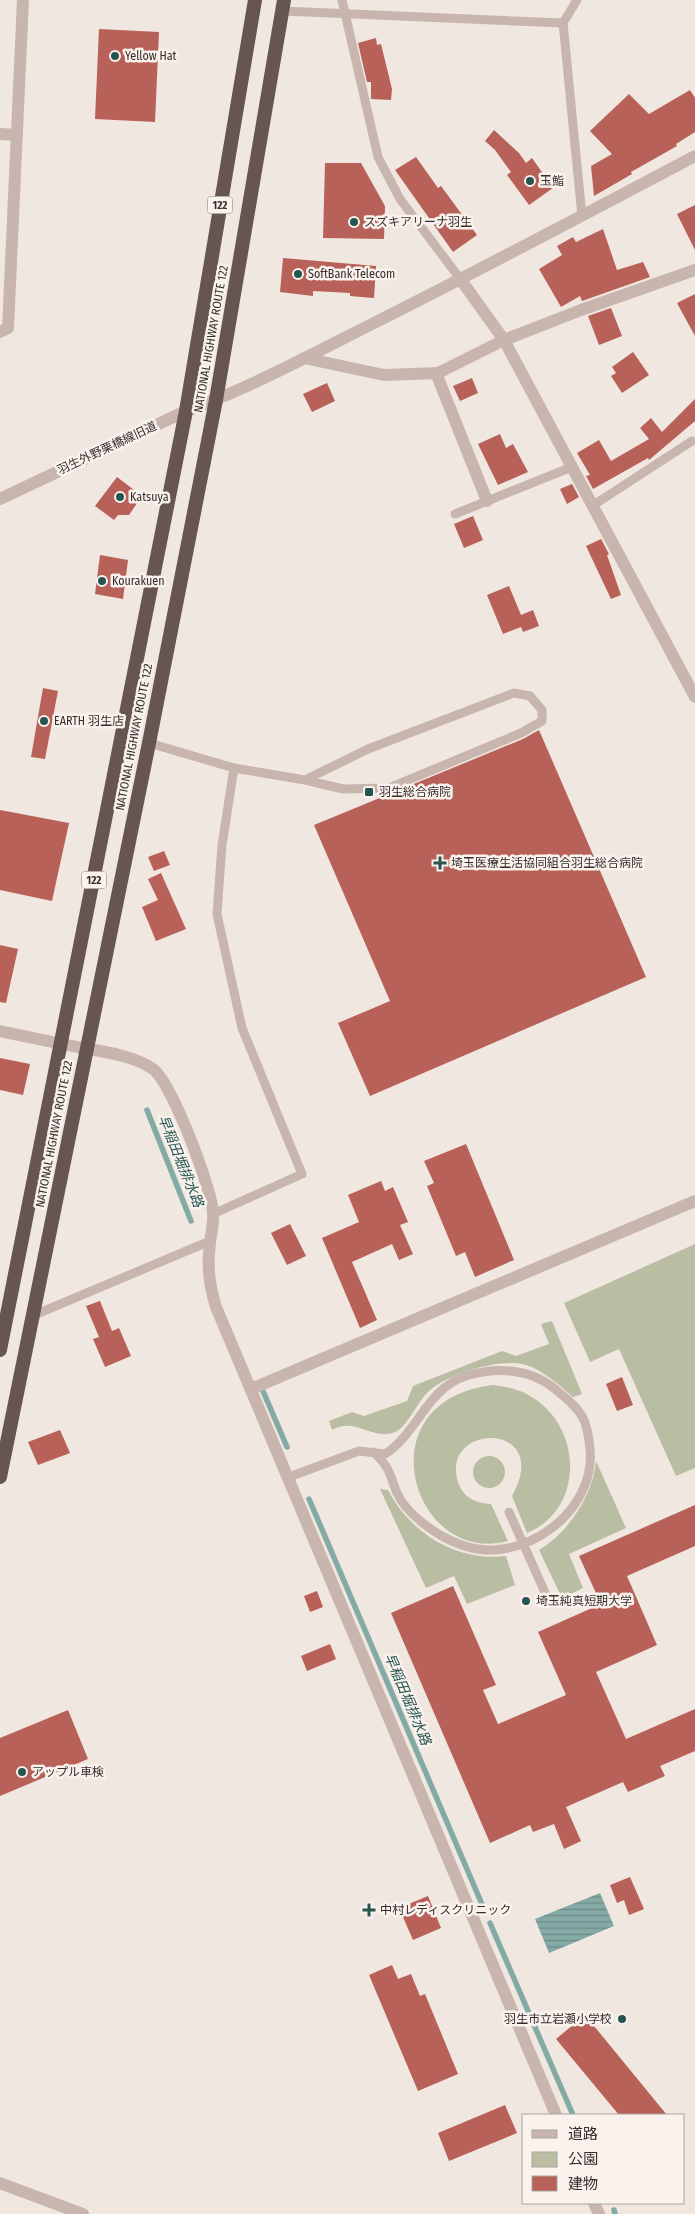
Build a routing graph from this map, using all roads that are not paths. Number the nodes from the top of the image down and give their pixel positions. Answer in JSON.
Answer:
{"nodes":[{"id":1,"x":23,"y":0,"type":"edge"},
{"id":2,"x":255,"y":0,"type":"edge"},
{"id":3,"x":342,"y":0,"type":"edge"},
{"id":4,"x":577,"y":0,"type":"edge"},
{"id":5,"x":283,"y":6,"type":"edge"},
{"id":6,"x":346,"y":14,"type":"junction"},
{"id":7,"x":563,"y":23,"type":"junction"},
{"id":8,"x":0,"y":134,"type":"edge"},
{"id":9,"x":17,"y":135,"type":"junction"},
{"id":10,"x":695,"y":156,"type":"edge"},
{"id":11,"x":582,"y":216,"type":"junction"},
{"id":12,"x":695,"y":270,"type":"edge"},
{"id":13,"x":460,"y":280,"type":"junction"},
{"id":14,"x":0,"y":332,"type":"edge"},
{"id":15,"x":504,"y":340,"type":"junction"},
{"id":16,"x":304,"y":358,"type":"junction"},
{"id":17,"x":436,"y":373,"type":"junction"},
{"id":18,"x":216,"y":400,"type":"junction"},
{"id":19,"x":186,"y":411,"type":"junction"},
{"id":20,"x":692,"y":441,"type":"dead end"},
{"id":21,"x":572,"y":467,"type":"junction"},
{"id":22,"x":0,"y":499,"type":"edge"},
{"id":23,"x":487,"y":501,"type":"junction"},
{"id":24,"x":592,"y":506,"type":"junction"},
{"id":25,"x":455,"y":514,"type":"dead end"},
{"id":26,"x":695,"y":697,"type":"edge"},
{"id":27,"x":149,"y":743,"type":"junction"},
{"id":28,"x":234,"y":768,"type":"junction"},
{"id":29,"x":305,"y":780,"type":"junction"},
{"id":30,"x":0,"y":1031,"type":"edge"},
{"id":31,"x":62,"y":1044,"type":"junction"},
{"id":32,"x":86,"y":1049,"type":"junction"},
{"id":33,"x":695,"y":1201,"type":"edge"},
{"id":34,"x":213,"y":1214,"type":"junction"},
{"id":35,"x":210,"y":1241,"type":"junction"},
{"id":36,"x":32,"y":1316,"type":"junction"},
{"id":37,"x":0,"y":1350,"type":"edge"},
{"id":38,"x":251,"y":1389,"type":"junction"},
{"id":39,"x":373,"y":1452,"type":"junction"},
{"id":40,"x":0,"y":1477,"type":"edge"},
{"id":41,"x":289,"y":1477,"type":"junction"},
{"id":42,"x":509,"y":1512,"type":"dead end"},
{"id":43,"x":522,"y":1544,"type":"junction"},
{"id":44,"x":547,"y":1596,"type":"dead end"},
{"id":45,"x":556,"y":2114,"type":"edge"},
{"id":46,"x":0,"y":2183,"type":"edge"},
{"id":47,"x":83,"y":2214,"type":"edge"}],
"edges":[{"from":1,"to":9,"type":"street"},
{"from":2,"to":19,"type":"highway","name":"NATIONAL HIGHWAY ROUTE 122","number":"122"},
{"from":3,"to":6,"type":"lane"},
{"from":4,"to":7,"type":"lane"},
{"from":5,"to":6,"type":"lane"},
{"from":5,"to":18,"type":"highway","name":"NATIONAL HIGHWAY ROUTE 122","number":"122"},
{"from":6,"to":7,"type":"lane"},
{"from":6,"to":13,"type":"lane"},
{"from":7,"to":11,"type":"lane"},
{"from":8,"to":9,"type":"street"},
{"from":9,"to":14,"type":"street"},
{"from":10,"to":11,"type":"street","name":"羽生外野栗橋線旧道"},
{"from":11,"to":13,"type":"street","name":"羽生外野栗橋線旧道"},
{"from":12,"to":15,"type":"street"},
{"from":13,"to":15,"type":"street"},
{"from":13,"to":16,"type":"street","name":"羽生外野栗橋線旧道"},
{"from":15,"to":17,"type":"street"},
{"from":15,"to":21,"type":"street"},
{"from":16,"to":17,"type":"street"},
{"from":16,"to":18,"type":"street","name":"羽生外野栗橋線旧道"},
{"from":17,"to":23,"type":"street"},
{"from":18,"to":19,"type":"street","name":"羽生外野栗橋線旧道"},
{"from":18,"to":27,"type":"highway","name":"NATIONAL HIGHWAY ROUTE 122","number":"122"},
{"from":19,"to":22,"type":"street","name":"羽生外野栗橋線旧道"},
{"from":19,"to":31,"type":"highway","name":"NATIONAL HIGHWAY ROUTE 122","number":"122"},
{"from":20,"to":24,"type":"lane"},
{"from":21,"to":23,"type":"lane"},
{"from":21,"to":24,"type":"street"},
{"from":23,"to":25,"type":"lane"},
{"from":24,"to":26,"type":"street"},
{"from":27,"to":28,"type":"lane"},
{"from":27,"to":32,"type":"highway","name":"NATIONAL HIGHWAY ROUTE 122","number":"122"},
{"from":28,"to":29,"type":"lane"},
{"from":28,"to":34,"type":"lane"},
{"from":29,"to":29,"type":"lane"},
{"from":30,"to":31,"type":"street"},
{"from":31,"to":32,"type":"street"},
{"from":31,"to":37,"type":"highway","name":"NATIONAL HIGHWAY ROUTE 122","number":"122"},
{"from":32,"to":34,"type":"street"},
{"from":32,"to":36,"type":"highway","name":"NATIONAL HIGHWAY ROUTE 122","number":"122"},
{"from":33,"to":38,"type":"street"},
{"from":34,"to":35,"type":"street"},
{"from":35,"to":36,"type":"lane"},
{"from":35,"to":38,"type":"street"},
{"from":36,"to":40,"type":"highway","name":"NATIONAL HIGHWAY ROUTE 122","number":"122"},
{"from":38,"to":41,"type":"street"},
{"from":39,"to":41,"type":"lane"},
{"from":39,"to":43,"type":"lane"},
{"from":39,"to":43,"type":"lane"},
{"from":41,"to":45,"type":"street"},
{"from":42,"to":43,"type":"lane"},
{"from":43,"to":44,"type":"lane"},
{"from":46,"to":47,"type":"street"}]}
